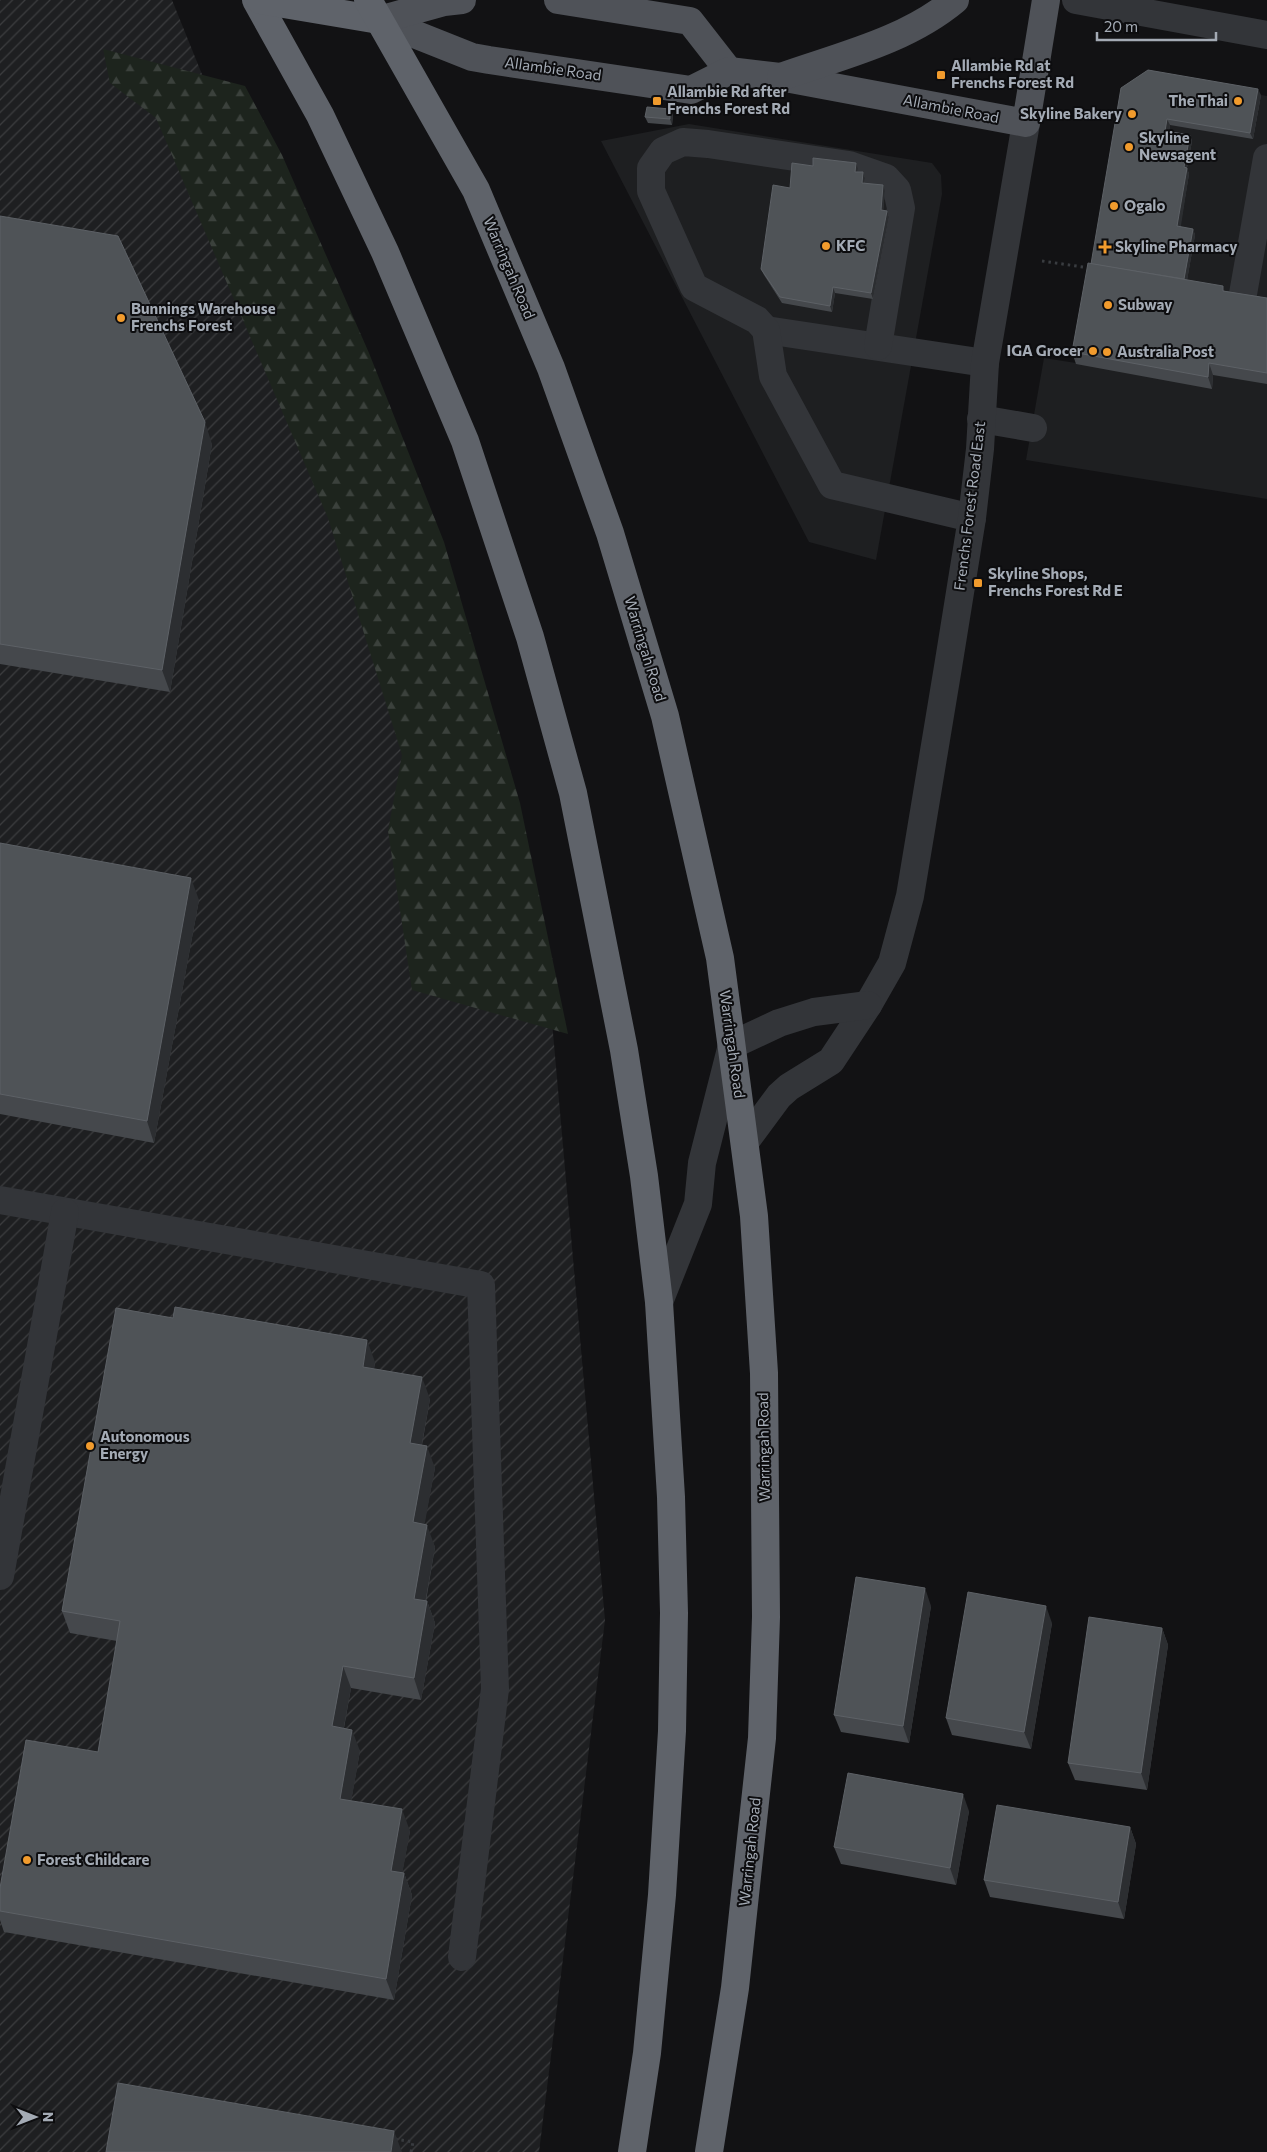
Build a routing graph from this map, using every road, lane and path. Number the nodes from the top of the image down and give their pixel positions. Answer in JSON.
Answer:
{"nodes":[{"id":1,"x":256,"y":0,"type":"edge"},
{"id":2,"x":260,"y":0,"type":"edge"},
{"id":3,"x":462,"y":0,"type":"edge"},
{"id":4,"x":558,"y":0,"type":"edge"},
{"id":5,"x":955,"y":0,"type":"edge"},
{"id":6,"x":1046,"y":0,"type":"edge"},
{"id":7,"x":1076,"y":0,"type":"edge"},
{"id":8,"x":374,"y":10,"type":"edge"},
{"id":9,"x":1267,"y":34,"type":"edge"},
{"id":10,"x":729,"y":71,"type":"junction"},
{"id":11,"x":780,"y":77,"type":"junction"},
{"id":12,"x":1026,"y":123,"type":"junction"},
{"id":13,"x":1267,"y":158,"type":"edge"},
{"id":14,"x":1042,"y":261,"type":"dead end"},
{"id":15,"x":1083,"y":267,"type":"dead end"},
{"id":16,"x":1243,"y":294,"type":"edge"},
{"id":17,"x":762,"y":325,"type":"junction"},
{"id":18,"x":878,"y":346,"type":"junction"},
{"id":19,"x":985,"y":363,"type":"junction"},
{"id":20,"x":981,"y":419,"type":"junction"},
{"id":21,"x":1033,"y":428,"type":"dead end"},
{"id":22,"x":972,"y":518,"type":"junction"},
{"id":23,"x":868,"y":1005,"type":"junction"},
{"id":24,"x":732,"y":1046,"type":"junction"},
{"id":25,"x":745,"y":1142,"type":"junction"},
{"id":26,"x":0,"y":1200,"type":"edge"},
{"id":27,"x":65,"y":1212,"type":"junction"},
{"id":28,"x":659,"y":1302,"type":"junction"},
{"id":29,"x":0,"y":1576,"type":"edge"},
{"id":30,"x":462,"y":1957,"type":"dead end"},
{"id":31,"x":386,"y":2138,"type":"edge"},
{"id":32,"x":411,"y":2152,"type":"edge"},
{"id":33,"x":632,"y":2152,"type":"edge"},
{"id":34,"x":709,"y":2152,"type":"edge"}],
"edges":[{"from":1,"to":28,"type":"highway"},
{"from":2,"to":8,"type":"highway","name":"Allambie Road"},
{"from":3,"to":8,"type":"main road","name":"Allambie Road"},
{"from":4,"to":10,"type":"main road"},
{"from":5,"to":11,"type":"main road"},
{"from":6,"to":12,"type":"main road","name":"Frenchs Forest Road East"},
{"from":7,"to":9,"type":"street"},
{"from":8,"to":10,"type":"main road","name":"Allambie Road"},
{"from":8,"to":24,"type":"highway","name":"Warringah Road"},
{"from":10,"to":11,"type":"main road","name":"Allambie Road"},
{"from":11,"to":12,"type":"main road","name":"Allambie Road"},
{"from":12,"to":19,"type":"street","name":"Frenchs Forest Road East"},
{"from":13,"to":16,"type":"street"},
{"from":14,"to":15,"type":"path"},
{"from":17,"to":18,"type":"street"},
{"from":17,"to":18,"type":"street"},
{"from":17,"to":22,"type":"street"},
{"from":18,"to":19,"type":"street"},
{"from":19,"to":20,"type":"street","name":"Frenchs Forest Road East"},
{"from":20,"to":21,"type":"street"},
{"from":20,"to":22,"type":"street","name":"Frenchs Forest Road East"},
{"from":22,"to":23,"type":"street","name":"Frenchs Forest Road East"},
{"from":23,"to":24,"type":"street"},
{"from":23,"to":25,"type":"street","name":"Frenchs Forest Road East"},
{"from":24,"to":25,"type":"highway","name":"Warringah Road"},
{"from":24,"to":28,"type":"street"},
{"from":25,"to":34,"type":"highway","name":"Warringah Road"},
{"from":26,"to":27,"type":"street"},
{"from":27,"to":29,"type":"street"},
{"from":27,"to":30,"type":"street"},
{"from":28,"to":33,"type":"highway"},
{"from":31,"to":32,"type":"path"}]}
